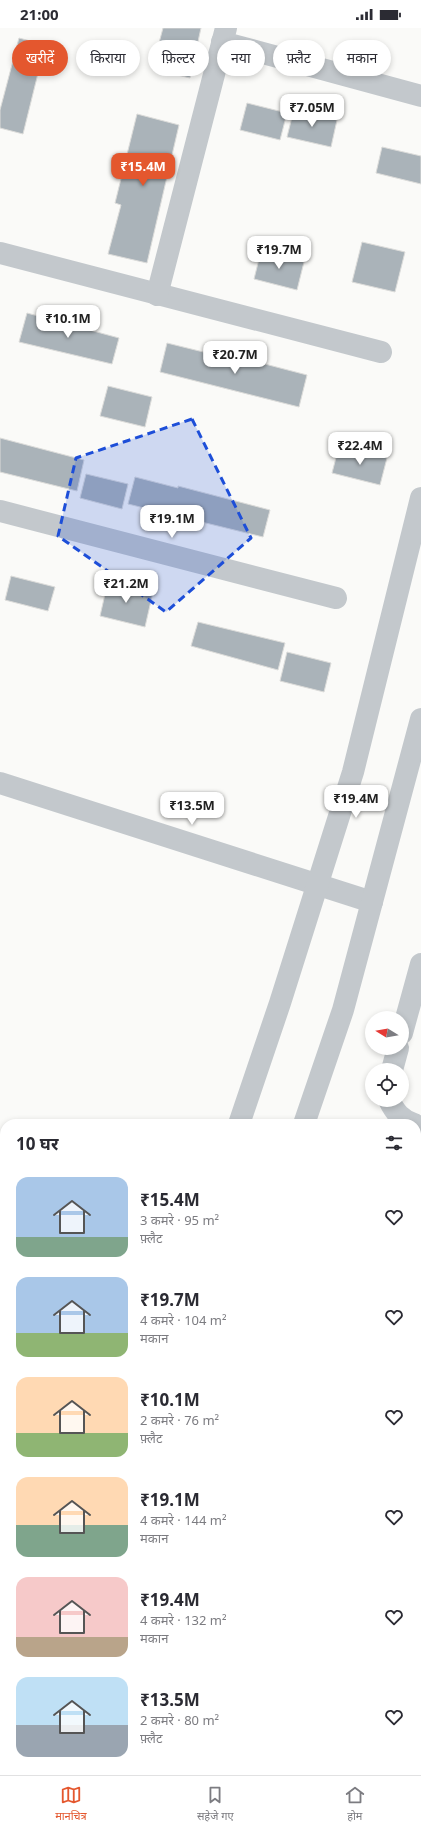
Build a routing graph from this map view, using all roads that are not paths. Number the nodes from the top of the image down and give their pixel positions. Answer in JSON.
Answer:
{"nodes":[{"id":1,"x":224,"y":35,"type":"edge"},
{"id":2,"x":421,"y":96,"type":"edge"},
{"id":3,"x":0,"y":253,"type":"edge"},
{"id":4,"x":156,"y":295,"type":"junction"},
{"id":5,"x":381,"y":352,"type":"dead end"},
{"id":6,"x":421,"y":498,"type":"edge"},
{"id":7,"x":0,"y":511,"type":"edge"},
{"id":8,"x":336,"y":598,"type":"dead end"},
{"id":9,"x":421,"y":719,"type":"edge"},
{"id":10,"x":0,"y":783,"type":"edge"},
{"id":11,"x":318,"y":884,"type":"junction"},
{"id":12,"x":372,"y":902,"type":"junction"},
{"id":13,"x":421,"y":964,"type":"edge"},
{"id":14,"x":408,"y":1011,"type":"edge"},
{"id":15,"x":392,"y":1107,"type":"edge"},
{"id":16,"x":241,"y":1119,"type":"edge"},
{"id":17,"x":306,"y":1119,"type":"edge"},
{"id":18,"x":404,"y":1119,"type":"edge"}],
"edges":[{"from":1,"to":2,"type":"street"},
{"from":1,"to":4,"type":"street"},
{"from":3,"to":4,"type":"street"},
{"from":4,"to":5,"type":"street"},
{"from":6,"to":11,"type":"street"},
{"from":7,"to":8,"type":"street"},
{"from":9,"to":12,"type":"street"},
{"from":10,"to":11,"type":"street"},
{"from":11,"to":12,"type":"street"},
{"from":11,"to":16,"type":"street"},
{"from":12,"to":17,"type":"street"},
{"from":13,"to":14,"type":"street"},
{"from":15,"to":18,"type":"street"}]}
